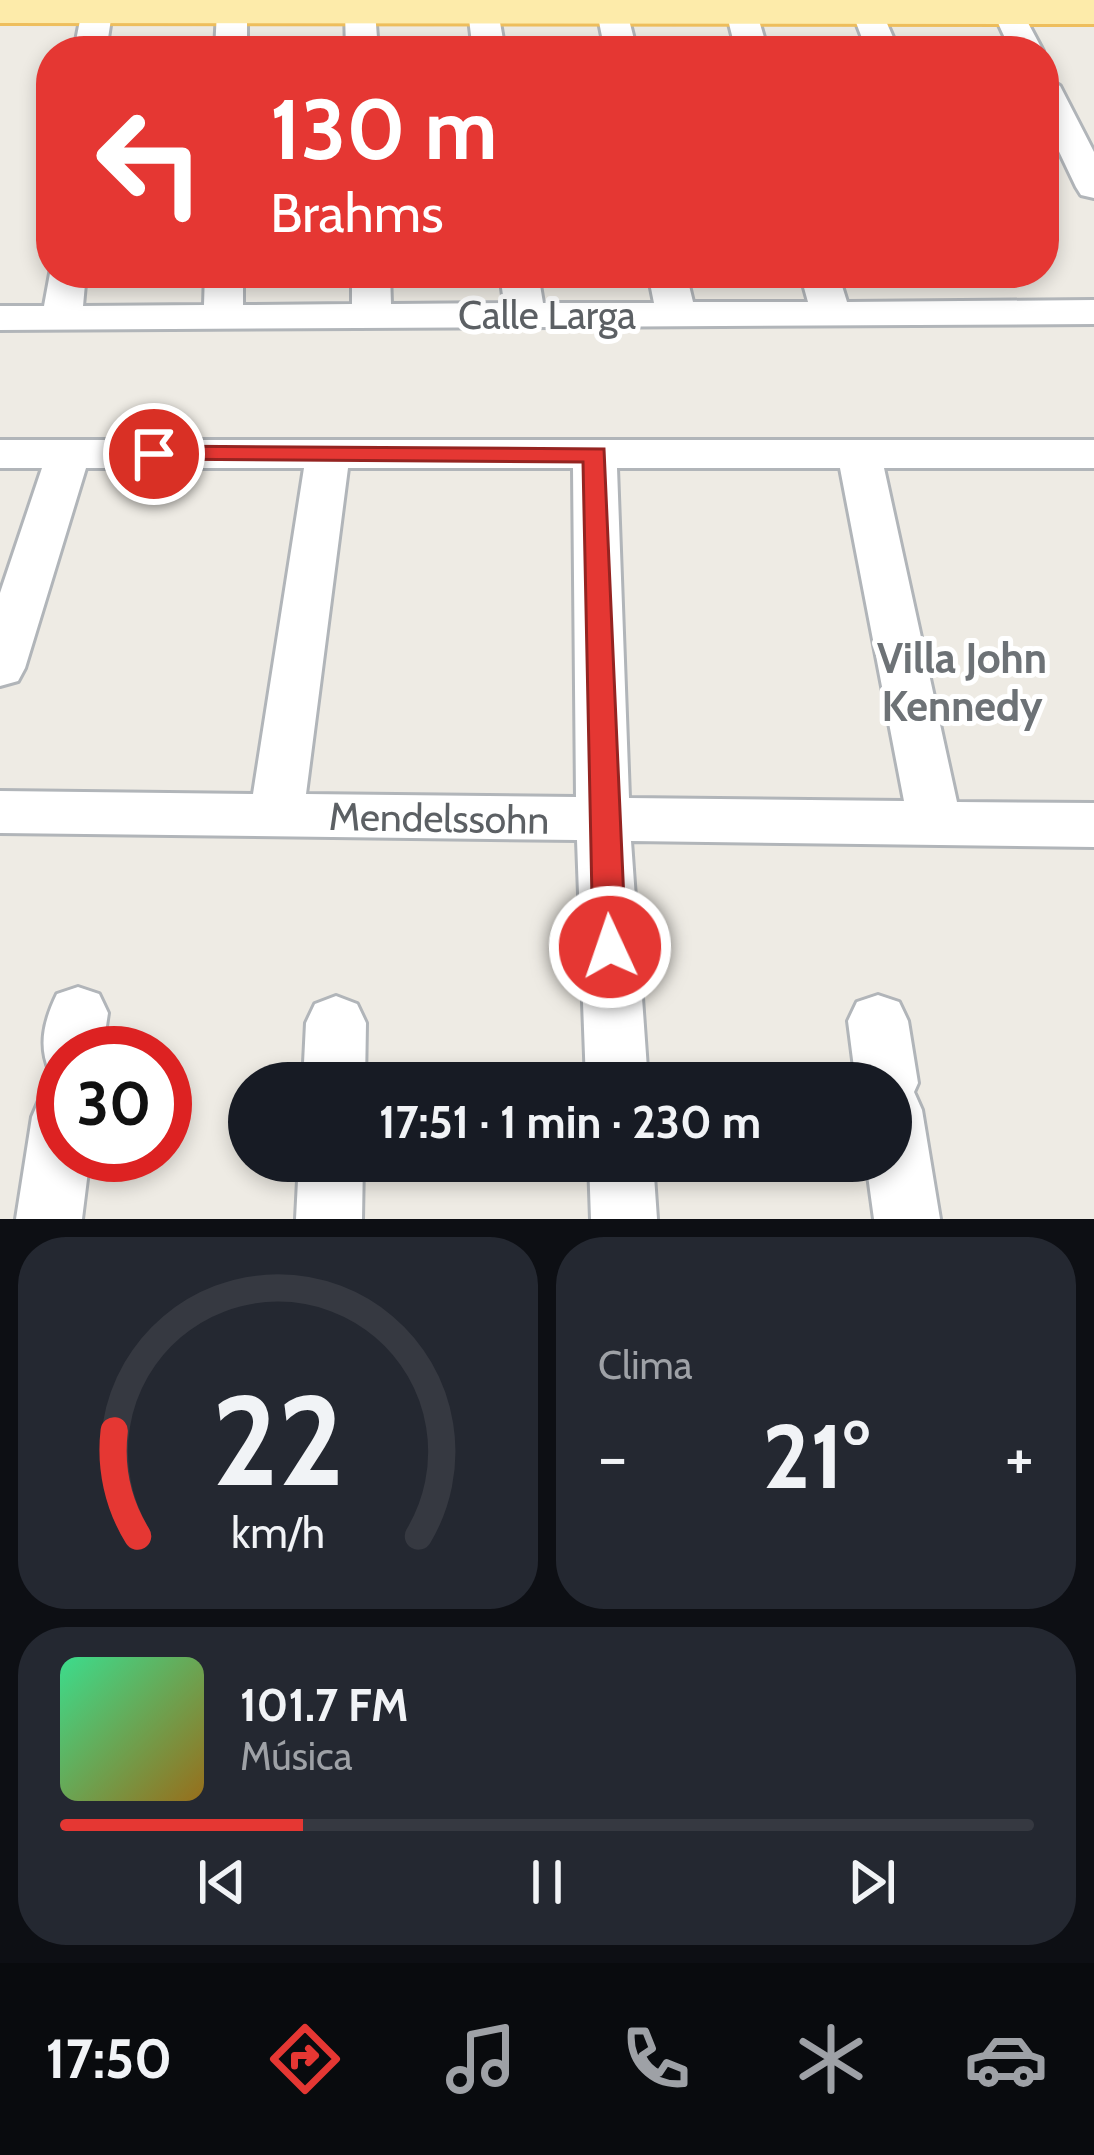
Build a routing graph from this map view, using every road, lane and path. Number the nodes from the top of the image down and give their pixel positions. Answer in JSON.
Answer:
{"nodes":[{"id":1,"x":564,"y":6,"type":"edge"},
{"id":2,"x":892,"y":8,"type":"edge"},
{"id":3,"x":1083,"y":8,"type":"edge"},
{"id":4,"x":0,"y":11,"type":"edge"},
{"id":5,"x":1007,"y":12,"type":"junction"},
{"id":6,"x":376,"y":18,"type":"edge"},
{"id":7,"x":95,"y":21,"type":"edge"},
{"id":8,"x":744,"y":21,"type":"edge"},
{"id":9,"x":231,"y":31,"type":"edge"},
{"id":10,"x":486,"y":31,"type":"edge"},
{"id":11,"x":617,"y":31,"type":"edge"},
{"id":12,"x":1019,"y":36,"type":"edge"},
{"id":13,"x":1059,"y":116,"type":"edge"},
{"id":14,"x":1094,"y":187,"type":"edge"},
{"id":15,"x":65,"y":288,"type":"edge"},
{"id":16,"x":224,"y":288,"type":"edge"},
{"id":17,"x":371,"y":288,"type":"edge"},
{"id":18,"x":521,"y":288,"type":"edge"},
{"id":19,"x":670,"y":288,"type":"edge"},
{"id":20,"x":823,"y":288,"type":"edge"},
{"id":21,"x":980,"y":288,"type":"edge"},
{"id":22,"x":1094,"y":312,"type":"edge"},
{"id":23,"x":991,"y":313,"type":"junction"},
{"id":24,"x":676,"y":314,"type":"junction"},
{"id":25,"x":831,"y":314,"type":"junction"},
{"id":26,"x":525,"y":315,"type":"junction"},
{"id":27,"x":372,"y":316,"type":"junction"},
{"id":28,"x":223,"y":317,"type":"junction"},
{"id":29,"x":0,"y":318,"type":"edge"},
{"id":30,"x":62,"y":318,"type":"junction"},
{"id":31,"x":0,"y":454,"type":"edge"},
{"id":32,"x":68,"y":454,"type":"junction"},
{"id":33,"x":328,"y":454,"type":"junction"},
{"id":34,"x":595,"y":454,"type":"junction"},
{"id":35,"x":859,"y":454,"type":"junction"},
{"id":36,"x":1094,"y":454,"type":"edge"},
{"id":37,"x":0,"y":668,"type":"edge"},
{"id":38,"x":0,"y":812,"type":"edge"},
{"id":39,"x":276,"y":816,"type":"junction"},
{"id":40,"x":603,"y":820,"type":"junction"},
{"id":41,"x":935,"y":824,"type":"junction"},
{"id":42,"x":1094,"y":825,"type":"edge"},
{"id":43,"x":878,"y":1021,"type":"dead end"},
{"id":44,"x":336,"y":1023,"type":"dead end"},
{"id":45,"x":335,"y":1062,"type":"edge"},
{"id":46,"x":616,"y":1062,"type":"edge"},
{"id":47,"x":884,"y":1062,"type":"edge"},
{"id":48,"x":54,"y":1182,"type":"edge"},
{"id":49,"x":330,"y":1182,"type":"edge"},
{"id":50,"x":622,"y":1182,"type":"edge"},
{"id":51,"x":902,"y":1182,"type":"edge"},
{"id":52,"x":49,"y":1219,"type":"edge"},
{"id":53,"x":329,"y":1219,"type":"edge"},
{"id":54,"x":624,"y":1219,"type":"edge"},
{"id":55,"x":907,"y":1219,"type":"edge"}],
"edges":[{"from":1,"to":10,"type":"main road"},
{"from":1,"to":11,"type":"main road"},
{"from":2,"to":5,"type":"main road"},
{"from":2,"to":8,"type":"main road"},
{"from":3,"to":5,"type":"main road"},
{"from":4,"to":7,"type":"main road"},
{"from":5,"to":12,"type":"street"},
{"from":6,"to":9,"type":"main road"},
{"from":6,"to":10,"type":"main road"},
{"from":7,"to":9,"type":"main road"},
{"from":8,"to":11,"type":"main road"},
{"from":13,"to":14,"type":"street"},
{"from":15,"to":30,"type":"street"},
{"from":16,"to":28,"type":"street"},
{"from":17,"to":27,"type":"street"},
{"from":18,"to":26,"type":"street"},
{"from":19,"to":24,"type":"street"},
{"from":20,"to":25,"type":"street"},
{"from":21,"to":23,"type":"street"},
{"from":22,"to":23,"type":"street","name":"Calle Larga"},
{"from":23,"to":25,"type":"street","name":"Calle Larga"},
{"from":24,"to":25,"type":"street","name":"Calle Larga"},
{"from":24,"to":26,"type":"street","name":"Calle Larga"},
{"from":26,"to":27,"type":"street","name":"Calle Larga"},
{"from":27,"to":28,"type":"street","name":"Calle Larga"},
{"from":28,"to":30,"type":"street","name":"Calle Larga"},
{"from":29,"to":30,"type":"street","name":"Calle Larga"},
{"from":31,"to":32,"type":"street"},
{"from":32,"to":33,"type":"street"},
{"from":32,"to":37,"type":"street"},
{"from":33,"to":34,"type":"street"},
{"from":33,"to":39,"type":"street"},
{"from":34,"to":35,"type":"street"},
{"from":34,"to":40,"type":"street"},
{"from":35,"to":36,"type":"street"},
{"from":35,"to":41,"type":"street"},
{"from":38,"to":39,"type":"street","name":"Mendelssohn"},
{"from":39,"to":40,"type":"street","name":"Mendelssohn"},
{"from":40,"to":41,"type":"street","name":"Mendelssohn"},
{"from":40,"to":46,"type":"street"},
{"from":41,"to":42,"type":"street","name":"Mendelssohn"},
{"from":43,"to":47,"type":"street"},
{"from":44,"to":45,"type":"street"},
{"from":48,"to":52,"type":"street"},
{"from":49,"to":53,"type":"street"},
{"from":50,"to":54,"type":"street"},
{"from":51,"to":55,"type":"street"}]}
